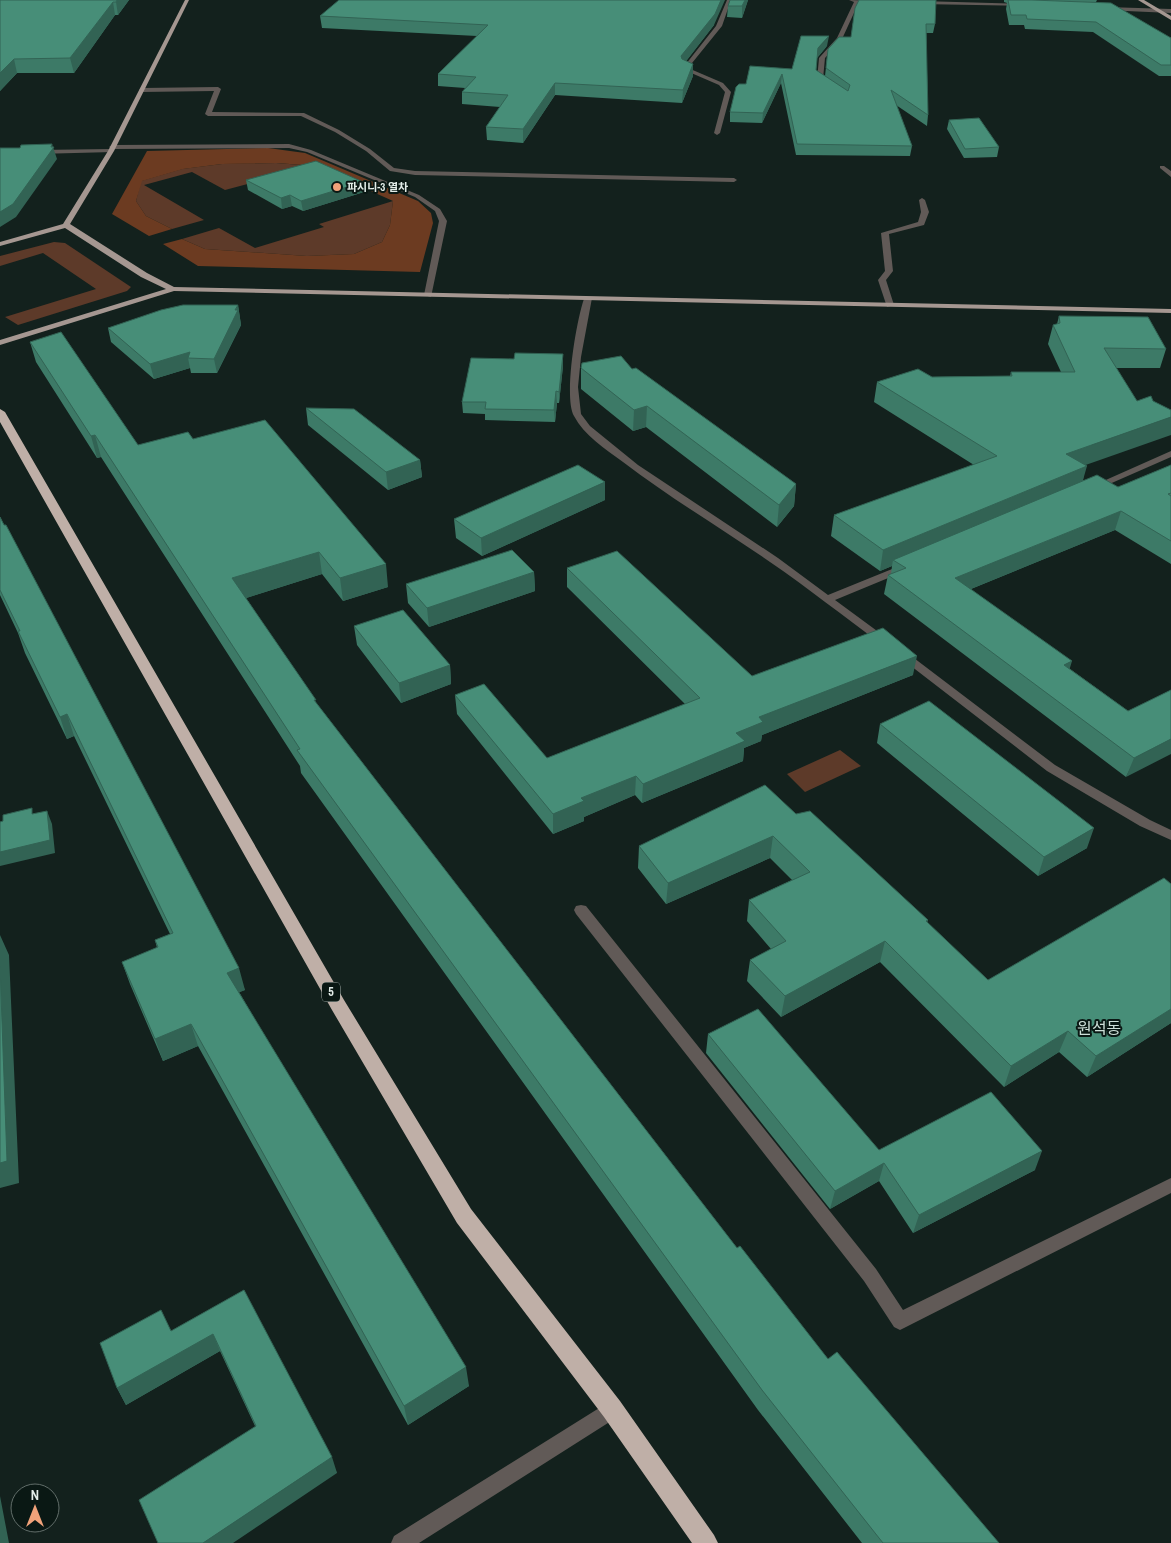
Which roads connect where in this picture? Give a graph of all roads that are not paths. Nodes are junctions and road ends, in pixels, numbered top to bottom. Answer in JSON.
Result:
{"nodes":[{"id":1,"x":187,"y":0,"type":"edge"},
{"id":2,"x":729,"y":0,"type":"edge"},
{"id":3,"x":851,"y":0,"type":"edge"},
{"id":4,"x":857,"y":0,"type":"edge"},
{"id":5,"x":1140,"y":0,"type":"edge"},
{"id":6,"x":886,"y":1,"type":"edge"},
{"id":7,"x":915,"y":2,"type":"edge"},
{"id":8,"x":1032,"y":6,"type":"edge"},
{"id":9,"x":1100,"y":9,"type":"edge"},
{"id":10,"x":1159,"y":11,"type":"junction"},
{"id":11,"x":1171,"y":11,"type":"edge"},
{"id":12,"x":1171,"y":18,"type":"edge"},
{"id":13,"x":833,"y":89,"type":"edge"},
{"id":14,"x":142,"y":90,"type":"junction"},
{"id":15,"x":717,"y":133,"type":"dead end"},
{"id":16,"x":111,"y":149,"type":"junction"},
{"id":17,"x":28,"y":153,"type":"edge"},
{"id":18,"x":1162,"y":167,"type":"dead end"},
{"id":19,"x":1171,"y":175,"type":"edge"},
{"id":20,"x":734,"y":180,"type":"dead end"},
{"id":21,"x":922,"y":200,"type":"dead end"},
{"id":22,"x":66,"y":225,"type":"junction"},
{"id":23,"x":0,"y":244,"type":"edge"},
{"id":24,"x":173,"y":289,"type":"junction"},
{"id":25,"x":428,"y":295,"type":"junction"},
{"id":26,"x":588,"y":298,"type":"junction"},
{"id":27,"x":890,"y":305,"type":"junction"},
{"id":28,"x":1171,"y":311,"type":"edge"},
{"id":29,"x":0,"y":343,"type":"edge"},
{"id":30,"x":2,"y":420,"type":"edge"},
{"id":31,"x":1171,"y":454,"type":"edge"},
{"id":32,"x":1080,"y":494,"type":"edge"},
{"id":33,"x":918,"y":562,"type":"edge"},
{"id":34,"x":827,"y":599,"type":"junction"},
{"id":35,"x":1171,"y":835,"type":"edge"},
{"id":36,"x":581,"y":910,"type":"dead end"},
{"id":37,"x":1171,"y":1185,"type":"edge"},
{"id":38,"x":612,"y":1409,"type":"junction"},
{"id":39,"x":401,"y":1543,"type":"edge"},
{"id":40,"x":706,"y":1543,"type":"edge"}],
"edges":[{"from":1,"to":14,"type":"main road"},
{"from":2,"to":15,"type":"street"},
{"from":3,"to":4,"type":"street"},
{"from":4,"to":6,"type":"street"},
{"from":4,"to":13,"type":"street"},
{"from":5,"to":10,"type":"main road"},
{"from":7,"to":8,"type":"street"},
{"from":9,"to":10,"type":"street"},
{"from":10,"to":11,"type":"street"},
{"from":10,"to":12,"type":"main road"},
{"from":14,"to":16,"type":"main road"},
{"from":14,"to":20,"type":"street"},
{"from":16,"to":17,"type":"street"},
{"from":16,"to":22,"type":"main road"},
{"from":16,"to":25,"type":"street"},
{"from":18,"to":19,"type":"street"},
{"from":21,"to":27,"type":"street"},
{"from":22,"to":23,"type":"main road"},
{"from":22,"to":24,"type":"main road"},
{"from":24,"to":25,"type":"main road"},
{"from":24,"to":29,"type":"main road"},
{"from":25,"to":26,"type":"main road"},
{"from":26,"to":27,"type":"main road"},
{"from":26,"to":34,"type":"street"},
{"from":27,"to":28,"type":"main road"},
{"from":30,"to":38,"type":"highway","number":"5"},
{"from":31,"to":32,"type":"street"},
{"from":33,"to":34,"type":"street"},
{"from":34,"to":35,"type":"street"},
{"from":36,"to":37,"type":"street"},
{"from":38,"to":39,"type":"street"},
{"from":38,"to":40,"type":"highway","number":"5"}]}
